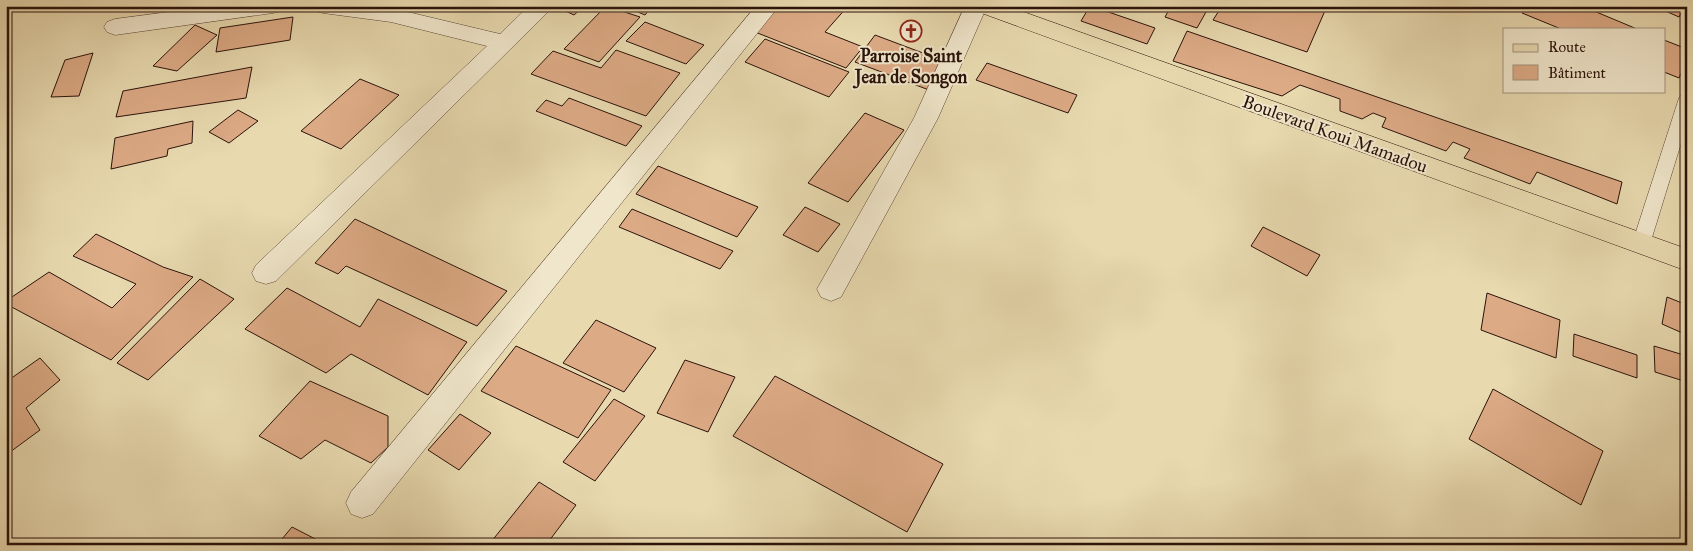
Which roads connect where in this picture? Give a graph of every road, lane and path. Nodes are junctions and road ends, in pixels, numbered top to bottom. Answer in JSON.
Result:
{"nodes":[{"id":1,"x":273,"y":6,"type":"edge"},
{"id":2,"x":323,"y":6,"type":"edge"},
{"id":3,"x":543,"y":6,"type":"edge"},
{"id":4,"x":768,"y":6,"type":"edge"},
{"id":5,"x":976,"y":6,"type":"edge"},
{"id":6,"x":984,"y":6,"type":"edge"},
{"id":7,"x":114,"y":27,"type":"dead end"},
{"id":8,"x":505,"y":43,"type":"junction"},
{"id":9,"x":1687,"y":98,"type":"edge"},
{"id":10,"x":1641,"y":244,"type":"junction"},
{"id":11,"x":1687,"y":260,"type":"edge"},
{"id":12,"x":266,"y":273,"type":"dead end"},
{"id":13,"x":831,"y":289,"type":"dead end"},
{"id":14,"x":362,"y":503,"type":"dead end"}],
"edges":[{"from":1,"to":7,"type":"street"},
{"from":2,"to":8,"type":"street"},
{"from":3,"to":8,"type":"street"},
{"from":4,"to":14,"type":"street"},
{"from":5,"to":13,"type":"street"},
{"from":6,"to":10,"type":"main road","name":"Boulevard Koui Mamadou"},
{"from":8,"to":12,"type":"street"},
{"from":9,"to":10,"type":"lane"},
{"from":10,"to":11,"type":"main road","name":"Boulevard Koui Mamadou"}]}
